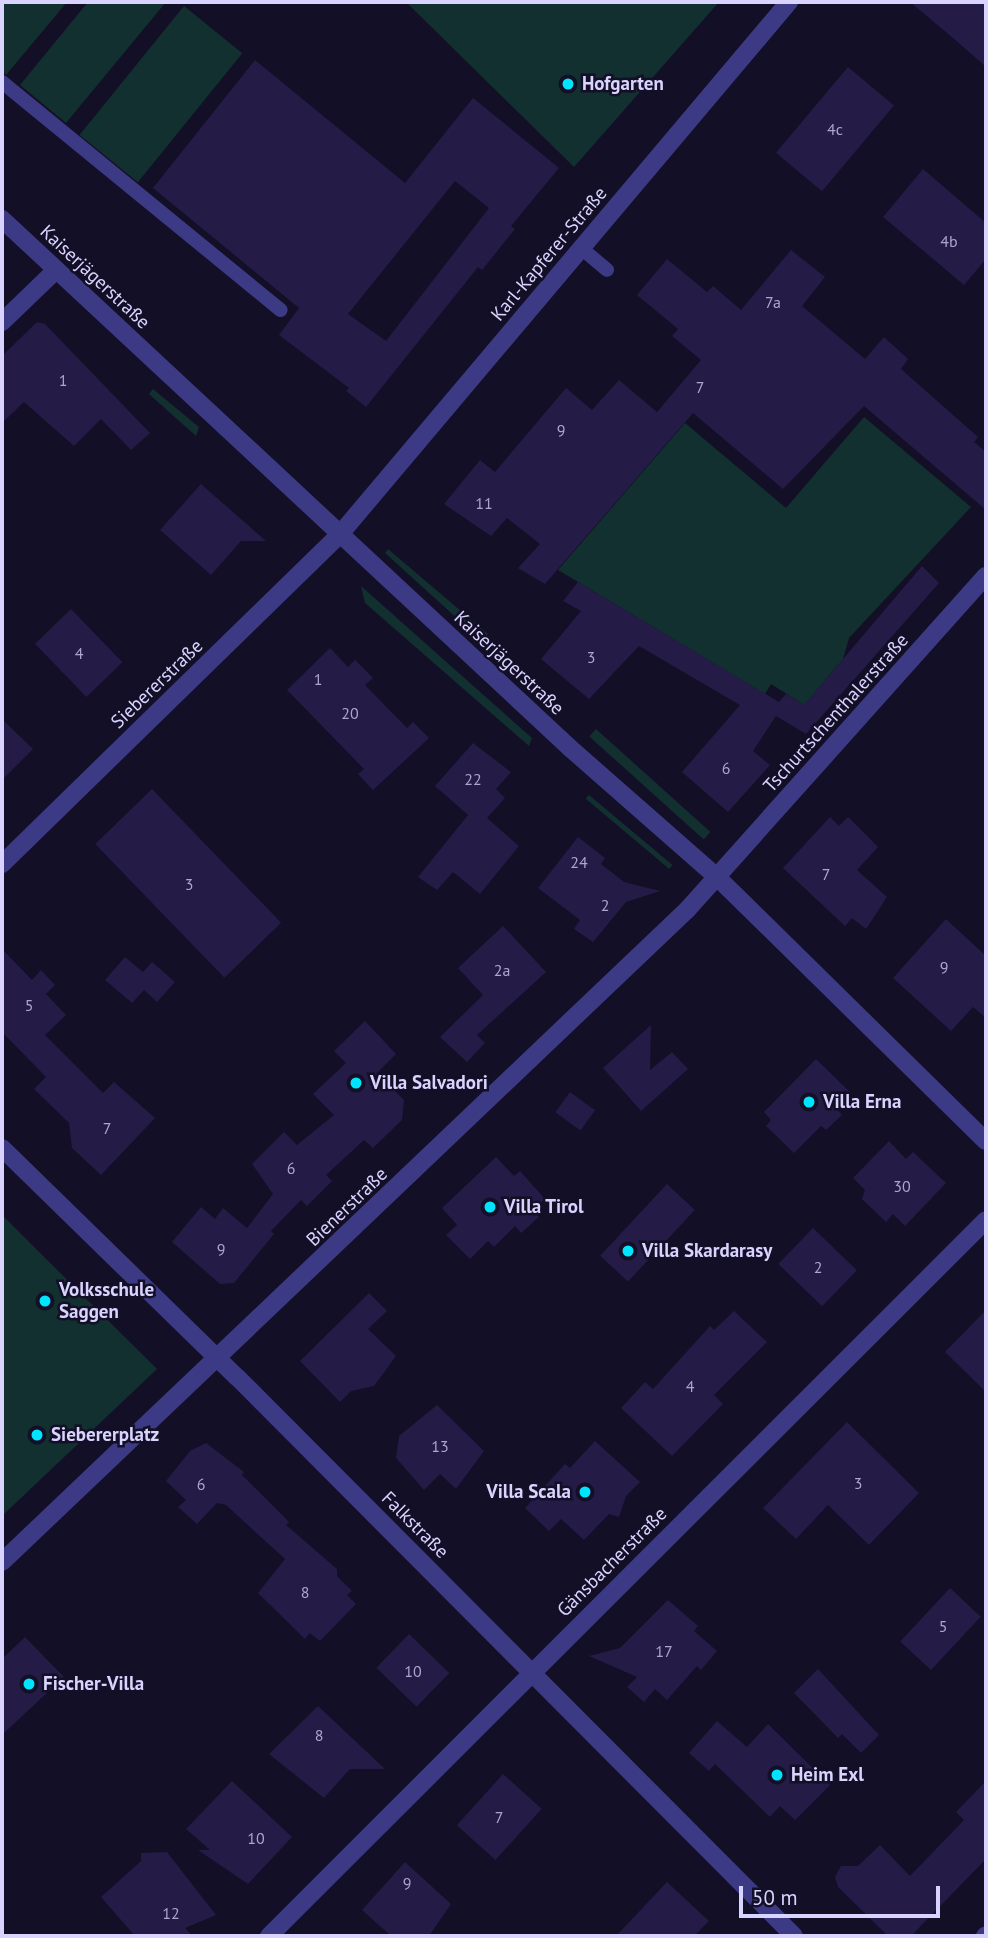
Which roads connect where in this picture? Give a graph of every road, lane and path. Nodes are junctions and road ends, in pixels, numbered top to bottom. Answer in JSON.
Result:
{"nodes":[{"id":1,"x":789,"y":2,"type":"edge"},
{"id":2,"x":2,"y":82,"type":"edge"},
{"id":3,"x":2,"y":219,"type":"edge"},
{"id":4,"x":581,"y":248,"type":"junction"},
{"id":5,"x":56,"y":270,"type":"junction"},
{"id":6,"x":607,"y":270,"type":"dead end"},
{"id":7,"x":281,"y":310,"type":"dead end"},
{"id":8,"x":2,"y":322,"type":"edge"},
{"id":9,"x":341,"y":533,"type":"junction"},
{"id":10,"x":986,"y":576,"type":"edge"},
{"id":11,"x":2,"y":864,"type":"edge"},
{"id":12,"x":718,"y":878,"type":"junction"},
{"id":13,"x":986,"y":1141,"type":"edge"},
{"id":14,"x":2,"y":1148,"type":"edge"},
{"id":15,"x":986,"y":1220,"type":"edge"},
{"id":16,"x":218,"y":1358,"type":"junction"},
{"id":17,"x":2,"y":1562,"type":"edge"},
{"id":18,"x":532,"y":1671,"type":"junction"},
{"id":19,"x":269,"y":1936,"type":"edge"},
{"id":20,"x":794,"y":1936,"type":"edge"}],
"edges":[{"from":1,"to":4,"type":"street","name":"Karl-Kapferer-Straße"},
{"from":2,"to":7,"type":"lane"},
{"from":3,"to":5,"type":"street","name":"Kaiserjägerstraße"},
{"from":4,"to":6,"type":"lane"},
{"from":4,"to":9,"type":"street","name":"Karl-Kapferer-Straße"},
{"from":5,"to":8,"type":"street"},
{"from":5,"to":9,"type":"street","name":"Kaiserjägerstraße"},
{"from":9,"to":11,"type":"street","name":"Siebererstraße"},
{"from":9,"to":12,"type":"street","name":"Kaiserjägerstraße"},
{"from":10,"to":12,"type":"street","name":"Tschurtschenthalerstraße"},
{"from":12,"to":13,"type":"street","name":"Kaiserjägerstraße"},
{"from":12,"to":16,"type":"street","name":"Bienerstraße"},
{"from":14,"to":16,"type":"street","name":"Falkstraße"},
{"from":15,"to":18,"type":"street","name":"Gänsbacherstraße"},
{"from":16,"to":17,"type":"street","name":"Bienerstraße"},
{"from":16,"to":18,"type":"street","name":"Falkstraße"},
{"from":18,"to":19,"type":"street","name":"Gänsbacherstraße"},
{"from":18,"to":20,"type":"street","name":"Falkstraße"}]}
